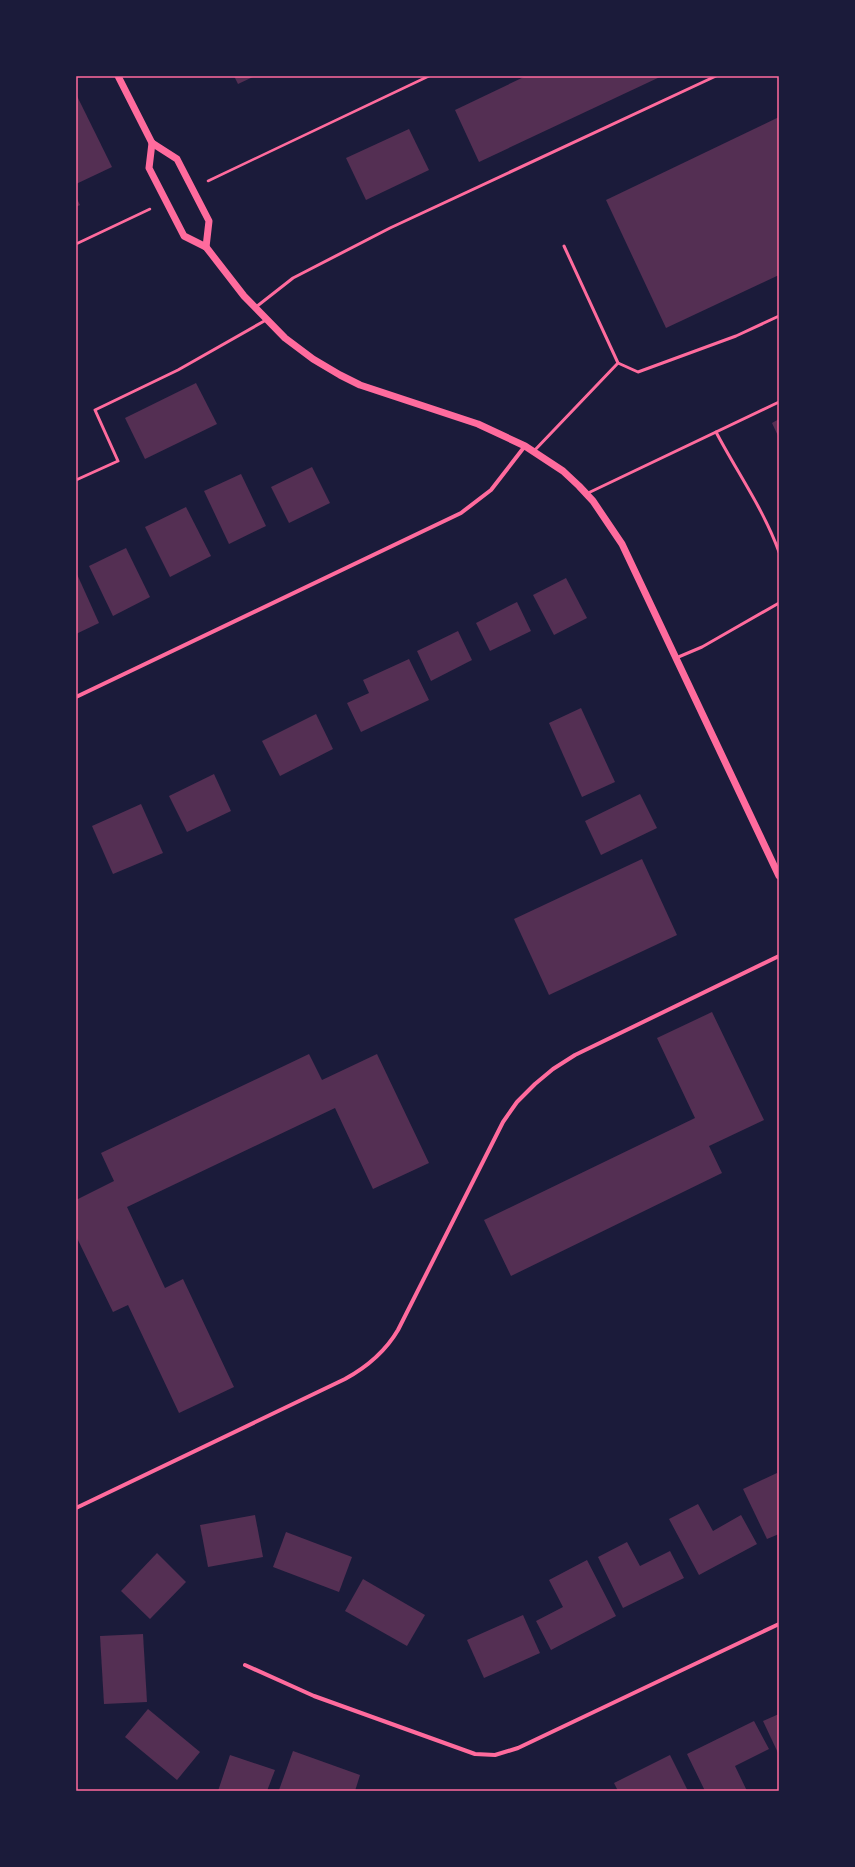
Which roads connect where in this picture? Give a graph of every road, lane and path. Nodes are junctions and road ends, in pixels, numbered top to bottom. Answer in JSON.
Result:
{"nodes":[{"id":1,"x":118,"y":76,"type":"edge"},
{"id":2,"x":429,"y":76,"type":"edge"},
{"id":3,"x":716,"y":76,"type":"edge"},
{"id":4,"x":152,"y":143,"type":"junction"},
{"id":5,"x":202,"y":183,"type":"dead end"},
{"id":6,"x":148,"y":210,"type":"dead end"},
{"id":7,"x":76,"y":244,"type":"edge"},
{"id":8,"x":206,"y":246,"type":"junction"},
{"id":9,"x":564,"y":246,"type":"dead end"},
{"id":10,"x":255,"y":308,"type":"junction"},
{"id":11,"x":779,"y":316,"type":"edge"},
{"id":12,"x":266,"y":320,"type":"junction"},
{"id":13,"x":618,"y":363,"type":"junction"},
{"id":14,"x":779,"y":402,"type":"edge"},
{"id":15,"x":716,"y":432,"type":"junction"},
{"id":16,"x":525,"y":446,"type":"junction"},
{"id":17,"x":533,"y":452,"type":"junction"},
{"id":18,"x":76,"y":480,"type":"edge"},
{"id":19,"x":586,"y":494,"type":"junction"},
{"id":20,"x":779,"y":552,"type":"edge"},
{"id":21,"x":779,"y":603,"type":"edge"},
{"id":22,"x":676,"y":658,"type":"junction"},
{"id":23,"x":76,"y":697,"type":"edge"},
{"id":24,"x":779,"y":876,"type":"edge"},
{"id":25,"x":779,"y":956,"type":"edge"},
{"id":26,"x":76,"y":1508,"type":"edge"},
{"id":27,"x":779,"y":1624,"type":"edge"},
{"id":28,"x":245,"y":1665,"type":"dead end"}],
"edges":[{"from":1,"to":4,"type":"street"},
{"from":2,"to":5,"type":"path"},
{"from":3,"to":10,"type":"lane"},
{"from":4,"to":8,"type":"street"},
{"from":4,"to":8,"type":"street"},
{"from":6,"to":7,"type":"path"},
{"from":8,"to":10,"type":"street"},
{"from":9,"to":13,"type":"lane"},
{"from":10,"to":12,"type":"street"},
{"from":11,"to":13,"type":"lane"},
{"from":12,"to":16,"type":"street"},
{"from":12,"to":18,"type":"lane"},
{"from":13,"to":17,"type":"lane"},
{"from":14,"to":15,"type":"lane"},
{"from":15,"to":19,"type":"lane"},
{"from":15,"to":20,"type":"lane"},
{"from":16,"to":17,"type":"street"},
{"from":16,"to":23,"type":"street"},
{"from":17,"to":19,"type":"street"},
{"from":19,"to":22,"type":"street"},
{"from":21,"to":22,"type":"lane"},
{"from":22,"to":24,"type":"street"},
{"from":25,"to":26,"type":"street"},
{"from":27,"to":28,"type":"street"}]}
